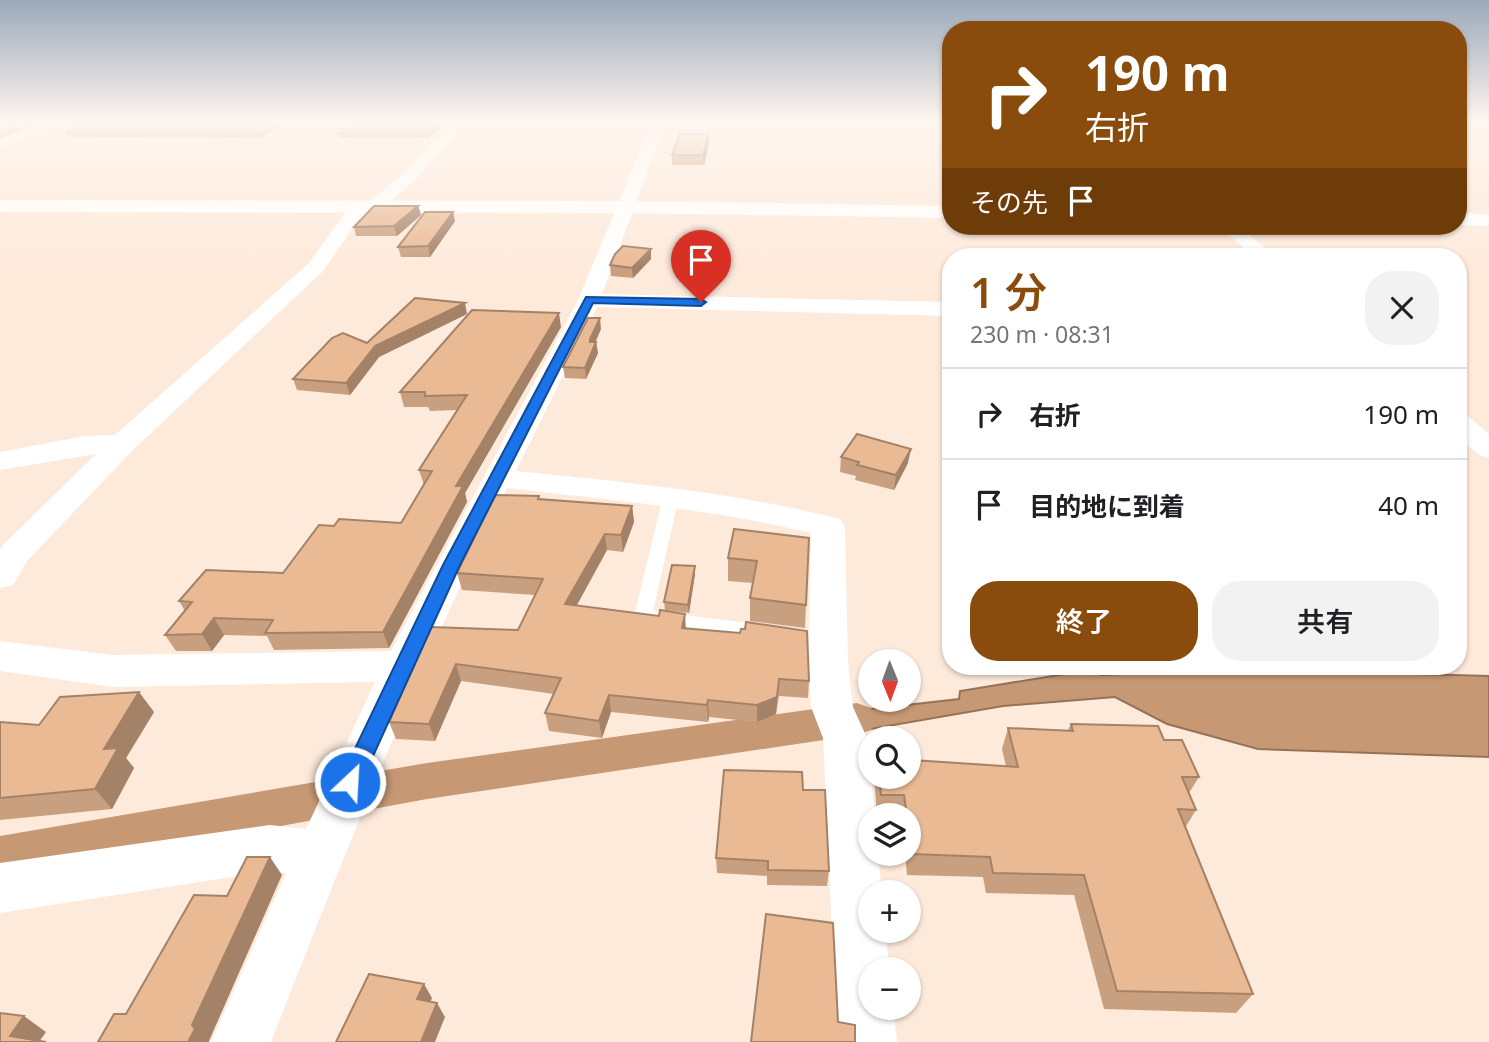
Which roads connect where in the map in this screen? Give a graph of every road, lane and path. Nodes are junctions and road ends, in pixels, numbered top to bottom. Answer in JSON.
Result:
{"nodes":[{"id":1,"x":415,"y":171,"type":"edge"},
{"id":2,"x":640,"y":171,"type":"edge"},
{"id":3,"x":0,"y":206,"type":"edge"},
{"id":4,"x":375,"y":206,"type":"junction"},
{"id":5,"x":626,"y":207,"type":"junction"},
{"id":6,"x":942,"y":212,"type":"edge"},
{"id":7,"x":1467,"y":219,"type":"edge"},
{"id":8,"x":1489,"y":220,"type":"edge"},
{"id":9,"x":1239,"y":235,"type":"edge"},
{"id":10,"x":1255,"y":248,"type":"edge"},
{"id":11,"x":589,"y":300,"type":"junction"},
{"id":12,"x":942,"y":309,"type":"edge"},
{"id":13,"x":1467,"y":430,"type":"edge"},
{"id":14,"x":123,"y":444,"type":"junction"},
{"id":15,"x":1489,"y":449,"type":"edge"},
{"id":16,"x":0,"y":461,"type":"edge"},
{"id":17,"x":498,"y":478,"type":"junction"},
{"id":18,"x":671,"y":498,"type":"junction"},
{"id":19,"x":0,"y":576,"type":"edge"},
{"id":20,"x":776,"y":634,"type":"edge"},
{"id":21,"x":0,"y":656,"type":"edge"},
{"id":22,"x":403,"y":666,"type":"junction"},
{"id":23,"x":324,"y":844,"type":"junction"},
{"id":24,"x":0,"y":888,"type":"edge"},
{"id":25,"x":241,"y":1042,"type":"edge"},
{"id":26,"x":867,"y":1042,"type":"edge"}],
"edges":[{"from":1,"to":4,"type":"street"},
{"from":2,"to":5,"type":"street"},
{"from":3,"to":4,"type":"street"},
{"from":4,"to":5,"type":"street"},
{"from":4,"to":14,"type":"street"},
{"from":5,"to":6,"type":"street"},
{"from":5,"to":11,"type":"street"},
{"from":7,"to":8,"type":"street"},
{"from":9,"to":10,"type":"street"},
{"from":11,"to":12,"type":"street"},
{"from":11,"to":17,"type":"street"},
{"from":13,"to":15,"type":"street"},
{"from":14,"to":16,"type":"street"},
{"from":14,"to":19,"type":"street"},
{"from":17,"to":18,"type":"street"},
{"from":17,"to":22,"type":"street"},
{"from":18,"to":20,"type":"lane"},
{"from":18,"to":26,"type":"street"},
{"from":21,"to":22,"type":"street"},
{"from":22,"to":23,"type":"street"},
{"from":23,"to":24,"type":"street"},
{"from":23,"to":25,"type":"street"}]}
